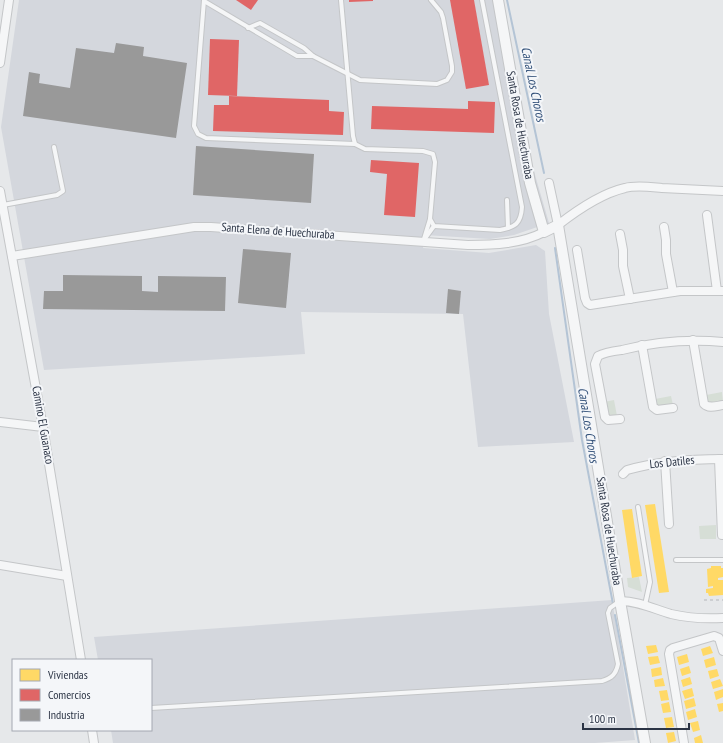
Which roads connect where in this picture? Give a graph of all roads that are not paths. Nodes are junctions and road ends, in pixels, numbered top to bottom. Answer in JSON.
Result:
{"nodes":[{"id":1,"x":9,"y":0,"type":"edge"},
{"id":2,"x":204,"y":0,"type":"edge"},
{"id":3,"x":341,"y":0,"type":"edge"},
{"id":4,"x":431,"y":0,"type":"edge"},
{"id":5,"x":482,"y":0,"type":"edge"},
{"id":6,"x":498,"y":0,"type":"edge"},
{"id":7,"x":248,"y":28,"type":"junction"},
{"id":8,"x":313,"y":56,"type":"junction"},
{"id":9,"x":0,"y":63,"type":"edge"},
{"id":10,"x":346,"y":73,"type":"junction"},
{"id":11,"x":355,"y":144,"type":"junction"},
{"id":12,"x":54,"y":147,"type":"dead end"},
{"id":13,"x":549,"y":183,"type":"dead end"},
{"id":14,"x":0,"y":191,"type":"edge"},
{"id":15,"x":723,"y":191,"type":"edge"},
{"id":16,"x":508,"y":200,"type":"dead end"},
{"id":17,"x":3,"y":205,"type":"junction"},
{"id":18,"x":707,"y":215,"type":"dead end"},
{"id":19,"x":430,"y":219,"type":"junction"},
{"id":20,"x":558,"y":225,"type":"junction"},
{"id":21,"x":434,"y":226,"type":"junction"},
{"id":22,"x":664,"y":227,"type":"dead end"},
{"id":23,"x":508,"y":228,"type":"junction"},
{"id":24,"x":544,"y":232,"type":"junction"},
{"id":25,"x":620,"y":234,"type":"dead end"},
{"id":26,"x":423,"y":242,"type":"junction"},
{"id":27,"x":577,"y":250,"type":"dead end"},
{"id":28,"x":12,"y":256,"type":"junction"},
{"id":29,"x":720,"y":291,"type":"edge"},
{"id":30,"x":673,"y":292,"type":"junction"},
{"id":31,"x":630,"y":299,"type":"junction"},
{"id":32,"x":693,"y":340,"type":"junction"},
{"id":33,"x":723,"y":342,"type":"edge"},
{"id":34,"x":642,"y":346,"type":"junction"},
{"id":35,"x":723,"y":405,"type":"edge"},
{"id":36,"x":673,"y":408,"type":"dead end"},
{"id":37,"x":620,"y":419,"type":"dead end"},
{"id":38,"x":0,"y":422,"type":"edge"},
{"id":39,"x":44,"y":427,"type":"junction"},
{"id":40,"x":721,"y":459,"type":"edge"},
{"id":41,"x":665,"y":461,"type":"junction"},
{"id":42,"x":624,"y":474,"type":"dead end"},
{"id":43,"x":638,"y":507,"type":"dead end"},
{"id":44,"x":669,"y":524,"type":"dead end"},
{"id":45,"x":722,"y":535,"type":"dead end"},
{"id":46,"x":676,"y":560,"type":"dead end"},
{"id":47,"x":723,"y":560,"type":"edge"},
{"id":48,"x":0,"y":565,"type":"edge"},
{"id":49,"x":67,"y":576,"type":"junction"},
{"id":50,"x":620,"y":601,"type":"junction"},
{"id":51,"x":645,"y":605,"type":"junction"},
{"id":52,"x":723,"y":618,"type":"edge"},
{"id":53,"x":723,"y":651,"type":"edge"},
{"id":54,"x":81,"y":659,"type":"edge"},
{"id":55,"x":152,"y":708,"type":"edge"},
{"id":56,"x":92,"y":731,"type":"edge"},
{"id":57,"x":94,"y":743,"type":"edge"},
{"id":58,"x":645,"y":743,"type":"edge"},
{"id":59,"x":684,"y":743,"type":"edge"}],
"edges":[{"from":1,"to":9,"type":"street"},
{"from":2,"to":7,"type":"lane"},
{"from":2,"to":11,"type":"lane"},
{"from":3,"to":10,"type":"lane"},
{"from":4,"to":10,"type":"lane"},
{"from":5,"to":23,"type":"lane"},
{"from":6,"to":24,"type":"street","name":"Santa Rosa de Huechuraba"},
{"from":7,"to":8,"type":"lane"},
{"from":7,"to":8,"type":"lane"},
{"from":8,"to":10,"type":"lane"},
{"from":10,"to":11,"type":"lane"},
{"from":11,"to":19,"type":"lane"},
{"from":12,"to":17,"type":"lane"},
{"from":13,"to":20,"type":"street","name":"Santa Rosa de Huechuraba"},
{"from":14,"to":17,"type":"street","name":"Camino El Guanaco"},
{"from":15,"to":20,"type":"street"},
{"from":16,"to":23,"type":"lane"},
{"from":17,"to":28,"type":"street","name":"Camino El Guanaco"},
{"from":18,"to":29,"type":"street"},
{"from":19,"to":21,"type":"lane"},
{"from":19,"to":26,"type":"lane"},
{"from":20,"to":24,"type":"street"},
{"from":20,"to":50,"type":"street","name":"Santa Rosa de Huechuraba"},
{"from":21,"to":23,"type":"lane"},
{"from":21,"to":26,"type":"lane"},
{"from":22,"to":30,"type":"street"},
{"from":24,"to":26,"type":"street","name":"Santa Elena de Huechuraba"},
{"from":25,"to":31,"type":"street"},
{"from":26,"to":28,"type":"street","name":"Santa Elena de Huechuraba"},
{"from":27,"to":31,"type":"street"},
{"from":28,"to":39,"type":"street","name":"Camino El Guanaco"},
{"from":29,"to":30,"type":"street"},
{"from":30,"to":31,"type":"street"},
{"from":32,"to":33,"type":"street"},
{"from":32,"to":34,"type":"street"},
{"from":32,"to":35,"type":"street"},
{"from":34,"to":36,"type":"street"},
{"from":34,"to":37,"type":"street"},
{"from":38,"to":39,"type":"street"},
{"from":39,"to":49,"type":"street","name":"Camino El Guanaco"},
{"from":40,"to":41,"type":"street","name":"Los Datiles"},
{"from":40,"to":45,"type":"street"},
{"from":41,"to":42,"type":"street","name":"Los Datiles"},
{"from":41,"to":44,"type":"street"},
{"from":43,"to":51,"type":"lane"},
{"from":46,"to":47,"type":"lane"},
{"from":48,"to":49,"type":"street"},
{"from":49,"to":54,"type":"street","name":"Camino El Guanaco"},
{"from":50,"to":51,"type":"street"},
{"from":50,"to":55,"type":"lane"},
{"from":50,"to":58,"type":"street","name":"Santa Rosa de Huechuraba"},
{"from":51,"to":52,"type":"street"},
{"from":53,"to":59,"type":"street"},
{"from":56,"to":57,"type":"street"}]}
